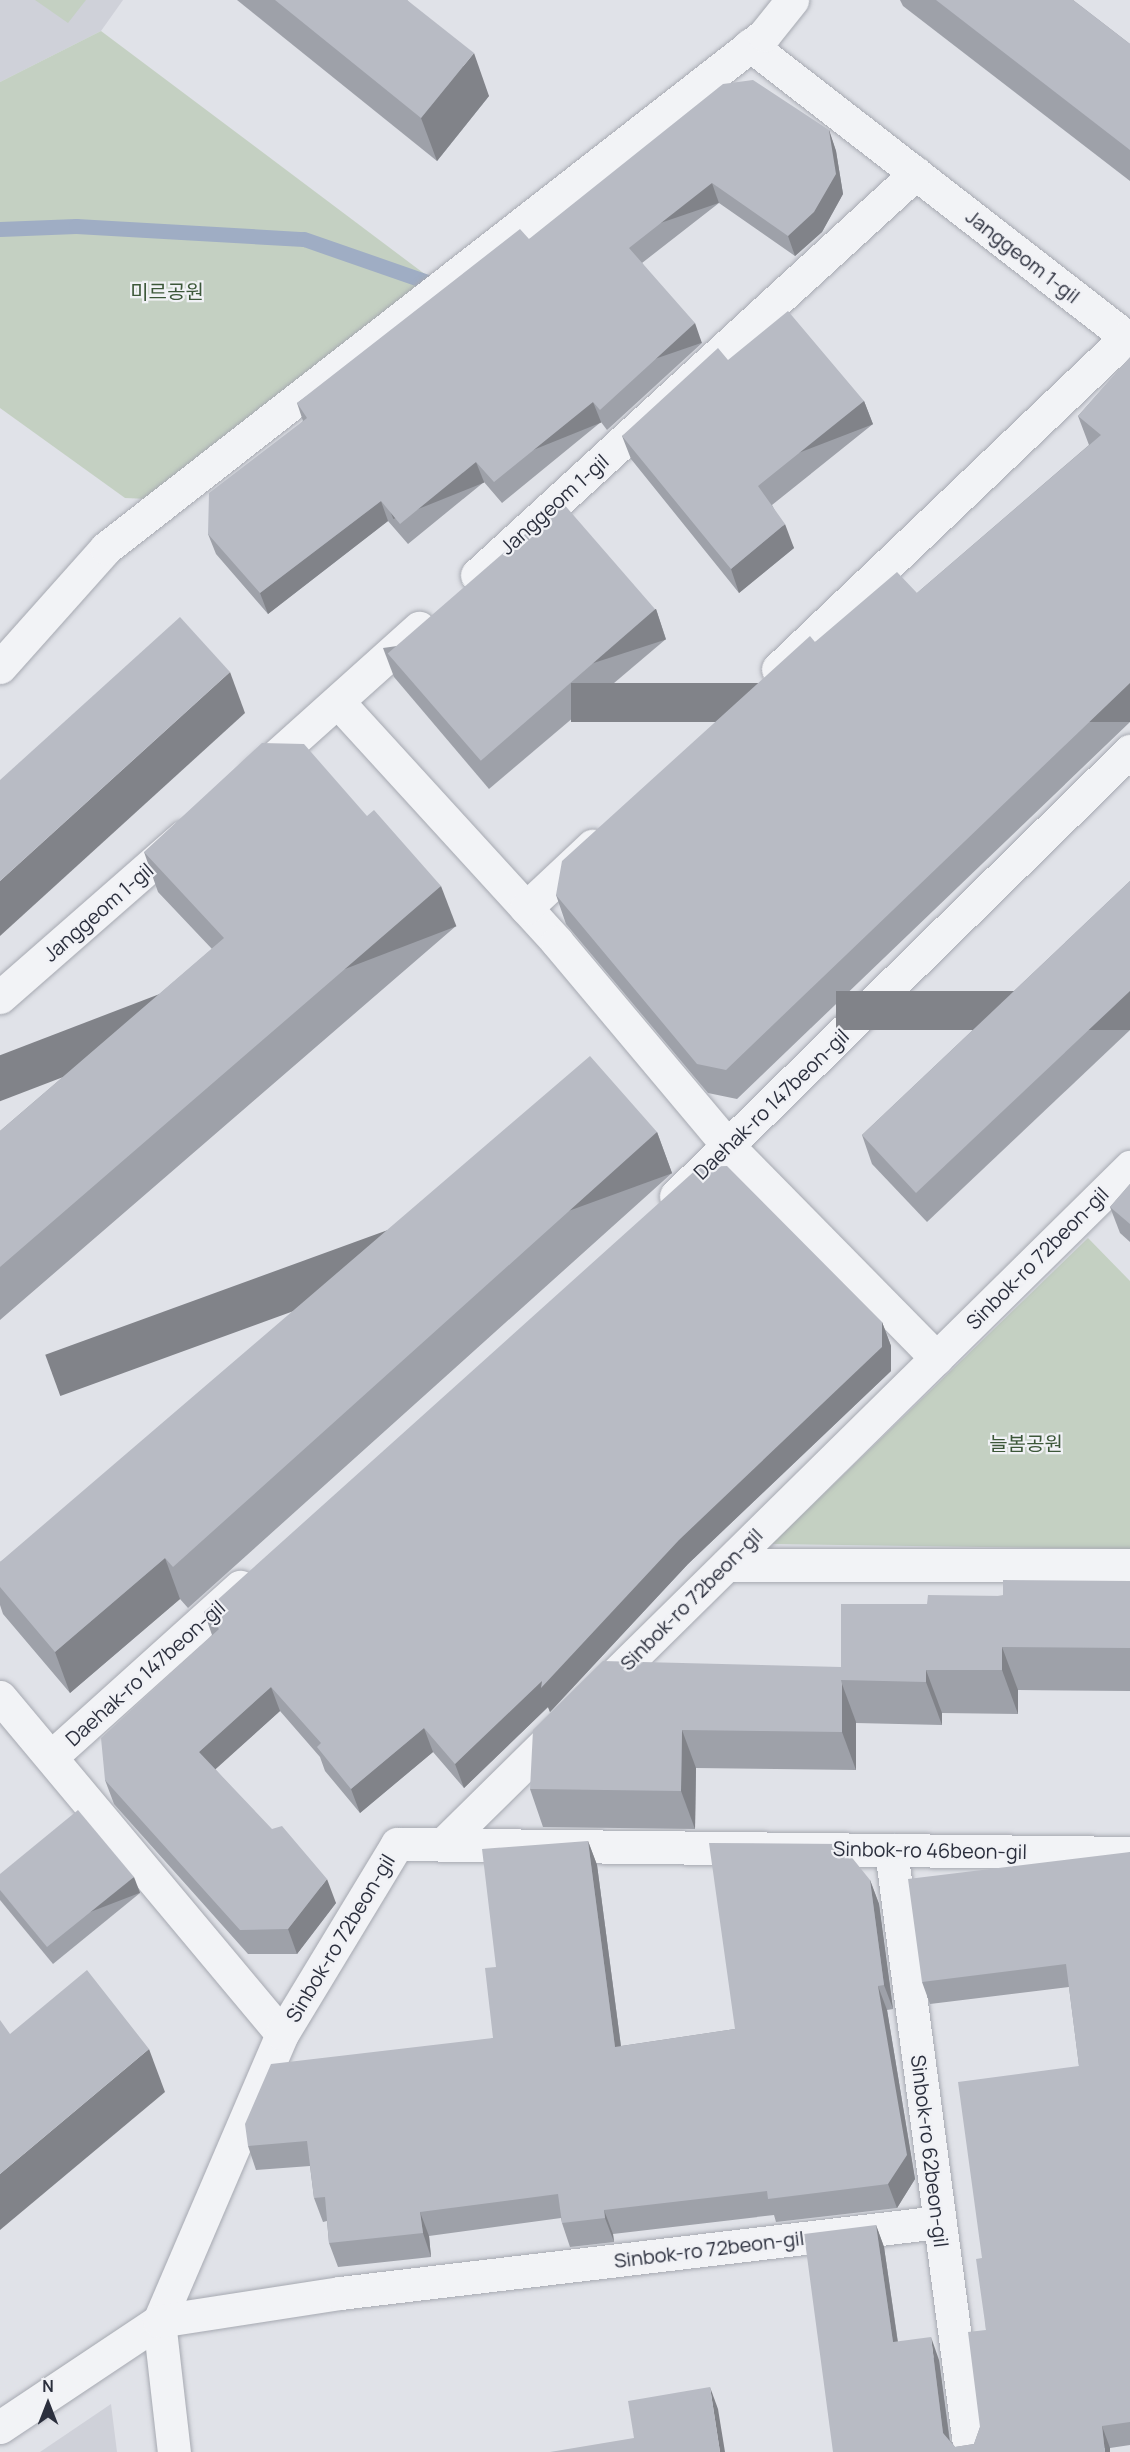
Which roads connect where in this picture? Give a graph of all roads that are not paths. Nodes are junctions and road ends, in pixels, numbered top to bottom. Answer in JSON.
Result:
{"nodes":[{"id":1,"x":792,"y":0,"type":"edge"},
{"id":2,"x":750,"y":45,"type":"junction"},
{"id":3,"x":916,"y":173,"type":"junction"},
{"id":4,"x":1128,"y":339,"type":"edge"},
{"id":5,"x":0,"y":667,"type":"edge"},
{"id":6,"x":758,"y":688,"type":"edge"},
{"id":7,"x":338,"y":702,"type":"junction"},
{"id":8,"x":1130,"y":751,"type":"edge"},
{"id":9,"x":230,"y":796,"type":"edge"},
{"id":10,"x":203,"y":820,"type":"edge"},
{"id":11,"x":612,"y":827,"type":"edge"},
{"id":12,"x":526,"y":908,"type":"junction"},
{"id":13,"x":0,"y":997,"type":"edge"},
{"id":14,"x":729,"y":1148,"type":"junction"},
{"id":15,"x":1130,"y":1167,"type":"edge"},
{"id":16,"x":649,"y":1220,"type":"edge"},
{"id":17,"x":936,"y":1358,"type":"junction"},
{"id":18,"x":266,"y":1564,"type":"edge"},
{"id":19,"x":727,"y":1565,"type":"junction"},
{"id":20,"x":1130,"y":1565,"type":"edge"},
{"id":21,"x":0,"y":1697,"type":"edge"},
{"id":22,"x":52,"y":1756,"type":"junction"},
{"id":23,"x":443,"y":1844,"type":"junction"},
{"id":24,"x":891,"y":1850,"type":"junction"},
{"id":25,"x":1130,"y":1852,"type":"edge"},
{"id":26,"x":282,"y":2034,"type":"junction"},
{"id":27,"x":939,"y":2222,"type":"junction"},
{"id":28,"x":159,"y":2322,"type":"junction"},
{"id":29,"x":0,"y":2427,"type":"edge"},
{"id":30,"x":174,"y":2452,"type":"edge"},
{"id":31,"x":970,"y":2452,"type":"edge"}],
"edges":[{"from":1,"to":2,"type":"street"},
{"from":2,"to":3,"type":"street","name":"Janggeom 1-gil"},
{"from":2,"to":5,"type":"street"},
{"from":3,"to":4,"type":"street","name":"Janggeom 1-gil"},
{"from":3,"to":7,"type":"street","name":"Janggeom 1-gil"},
{"from":4,"to":6,"type":"street"},
{"from":7,"to":9,"type":"street","name":"Janggeom 1-gil"},
{"from":7,"to":12,"type":"street"},
{"from":8,"to":14,"type":"street","name":"Daehak-ro 147beon-gil"},
{"from":10,"to":13,"type":"street","name":"Janggeom 1-gil"},
{"from":11,"to":12,"type":"street"},
{"from":12,"to":14,"type":"street"},
{"from":14,"to":16,"type":"street","name":"Daehak-ro 147beon-gil"},
{"from":14,"to":17,"type":"street"},
{"from":15,"to":17,"type":"street","name":"Sinbok-ro 72beon-gil"},
{"from":17,"to":19,"type":"street","name":"Sinbok-ro 72beon-gil"},
{"from":18,"to":22,"type":"street","name":"Daehak-ro 147beon-gil"},
{"from":19,"to":20,"type":"street"},
{"from":19,"to":23,"type":"street","name":"Sinbok-ro 72beon-gil"},
{"from":21,"to":22,"type":"street","name":"Sinbok-ro 72beon-gil"},
{"from":22,"to":26,"type":"street","name":"Sinbok-ro 72beon-gil"},
{"from":23,"to":24,"type":"street","name":"Sinbok-ro 46beon-gil"},
{"from":23,"to":26,"type":"street","name":"Sinbok-ro 72beon-gil"},
{"from":24,"to":25,"type":"street","name":"Sinbok-ro 46beon-gil"},
{"from":24,"to":27,"type":"street","name":"Sinbok-ro 62beon-gil"},
{"from":26,"to":28,"type":"street","name":"Sinbok-ro 72beon-gil"},
{"from":27,"to":28,"type":"street","name":"Sinbok-ro 72beon-gil"},
{"from":27,"to":31,"type":"street","name":"Sinbok-ro 62beon-gil"},
{"from":28,"to":29,"type":"street"},
{"from":28,"to":30,"type":"street","name":"Sinbok-ro 72beon-gil"}]}
